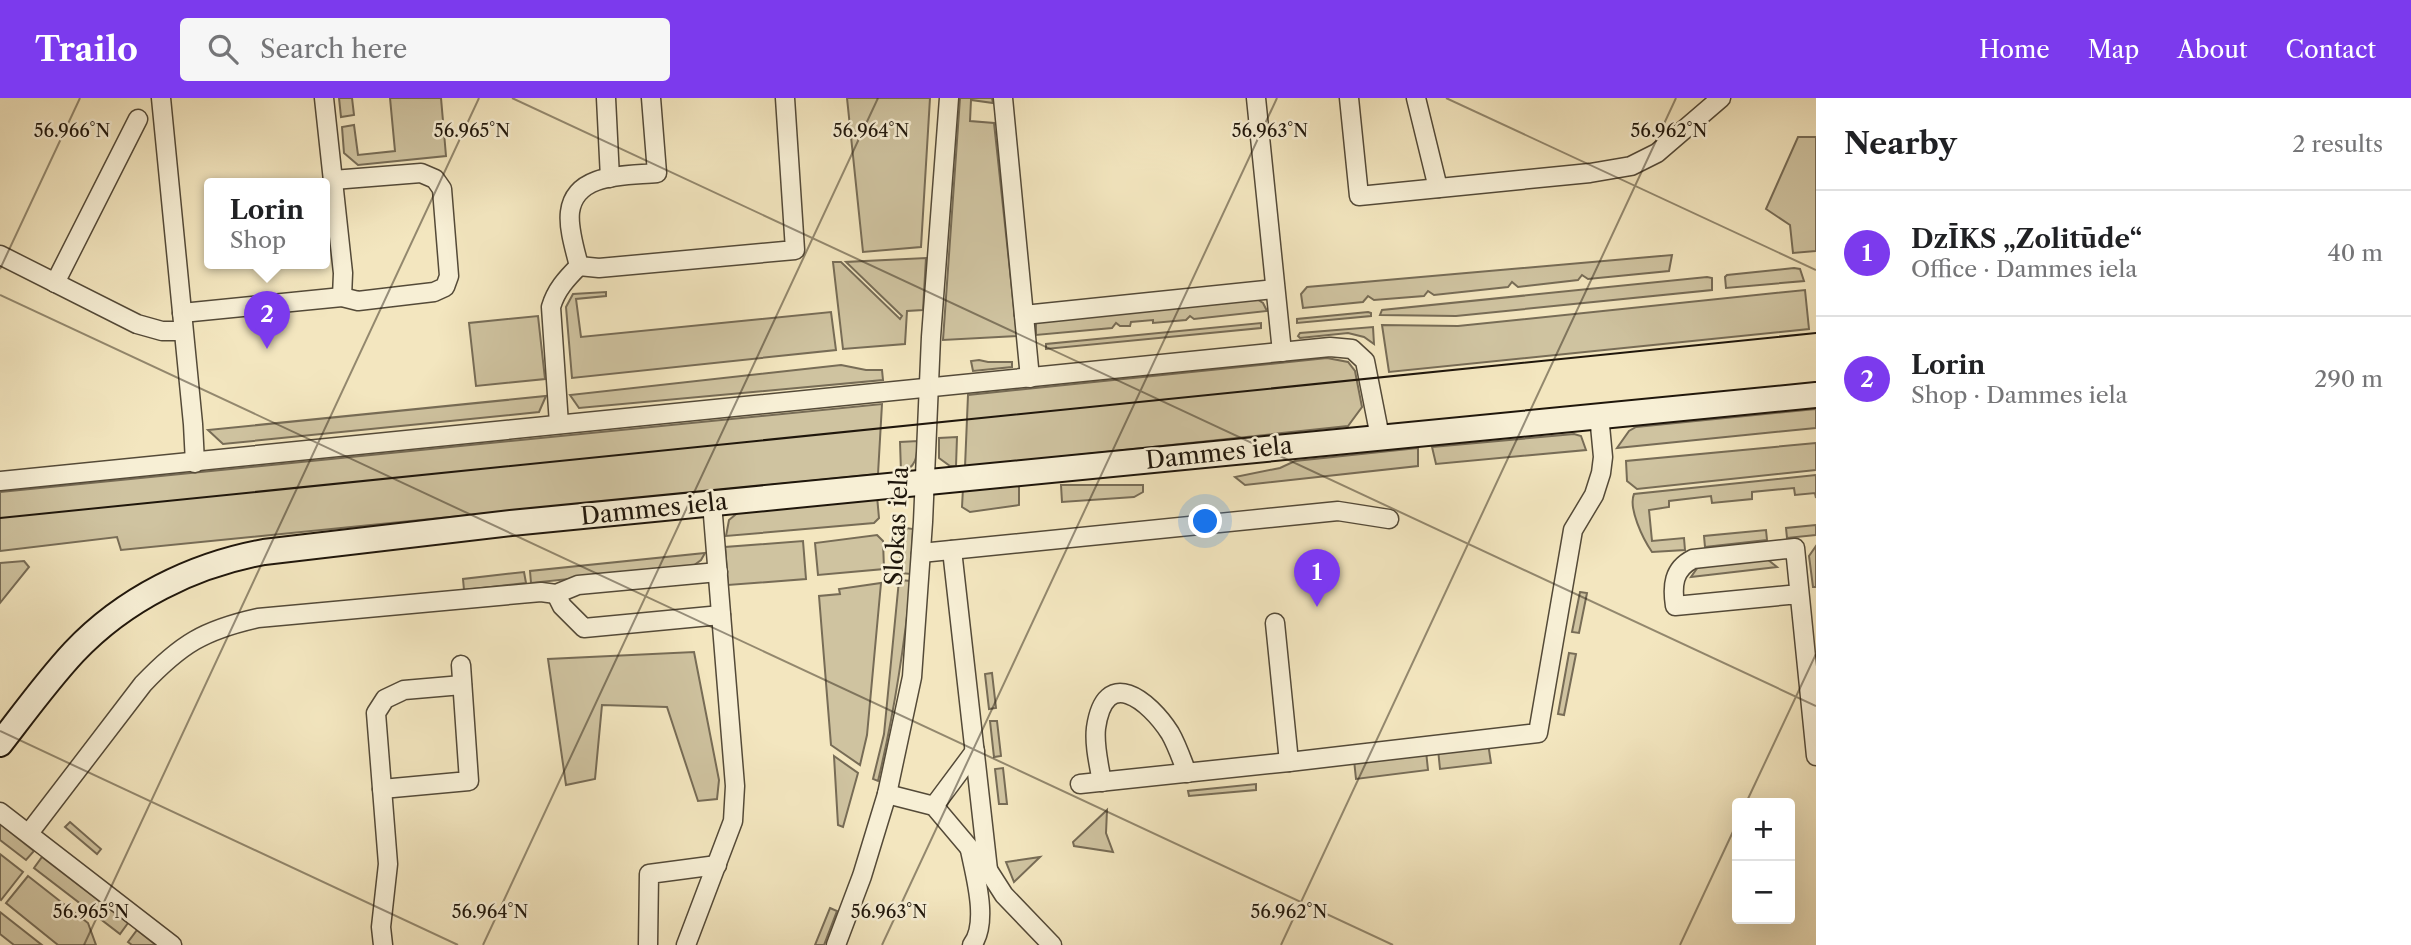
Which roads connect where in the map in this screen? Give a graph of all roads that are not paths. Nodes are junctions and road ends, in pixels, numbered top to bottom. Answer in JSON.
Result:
{"nodes":[{"id":1,"x":161,"y":98,"type":"edge"},
{"id":2,"x":324,"y":98,"type":"edge"},
{"id":3,"x":606,"y":98,"type":"edge"},
{"id":4,"x":651,"y":98,"type":"edge"},
{"id":5,"x":785,"y":98,"type":"edge"},
{"id":6,"x":949,"y":98,"type":"edge"},
{"id":7,"x":1003,"y":98,"type":"edge"},
{"id":8,"x":1256,"y":98,"type":"edge"},
{"id":9,"x":1349,"y":98,"type":"edge"},
{"id":10,"x":1416,"y":98,"type":"edge"},
{"id":11,"x":1721,"y":98,"type":"edge"},
{"id":12,"x":138,"y":119,"type":"dead end"},
{"id":13,"x":610,"y":178,"type":"junction"},
{"id":14,"x":333,"y":180,"type":"junction"},
{"id":15,"x":1438,"y":188,"type":"junction"},
{"id":16,"x":0,"y":255,"type":"edge"},
{"id":17,"x":579,"y":266,"type":"junction"},
{"id":18,"x":55,"y":283,"type":"junction"},
{"id":19,"x":1275,"y":289,"type":"junction"},
{"id":20,"x":342,"y":297,"type":"junction"},
{"id":21,"x":1024,"y":315,"type":"junction"},
{"id":22,"x":183,"y":322,"type":"junction"},
{"id":23,"x":1282,"y":352,"type":"junction"},
{"id":24,"x":1030,"y":377,"type":"junction"},
{"id":25,"x":929,"y":388,"type":"junction"},
{"id":26,"x":1816,"y":395,"type":"edge"},
{"id":27,"x":1598,"y":415,"type":"junction"},
{"id":28,"x":559,"y":424,"type":"junction"},
{"id":29,"x":1380,"y":437,"type":"junction"},
{"id":30,"x":195,"y":463,"type":"junction"},
{"id":31,"x":0,"y":481,"type":"edge"},
{"id":32,"x":925,"y":483,"type":"junction"},
{"id":33,"x":712,"y":503,"type":"junction"},
{"id":34,"x":1389,"y":519,"type":"dead end"},
{"id":35,"x":952,"y":550,"type":"junction"},
{"id":36,"x":921,"y":553,"type":"junction"},
{"id":37,"x":718,"y":572,"type":"junction"},
{"id":38,"x":556,"y":594,"type":"junction"},
{"id":39,"x":1799,"y":594,"type":"junction"},
{"id":40,"x":721,"y":615,"type":"junction"},
{"id":41,"x":1275,"y":623,"type":"dead end"},
{"id":42,"x":461,"y":665,"type":"dead end"},
{"id":43,"x":463,"y":685,"type":"junction"},
{"id":44,"x":0,"y":744,"type":"edge"},
{"id":45,"x":975,"y":751,"type":"junction"},
{"id":46,"x":1816,"y":756,"type":"edge"},
{"id":47,"x":1289,"y":762,"type":"junction"},
{"id":48,"x":1186,"y":773,"type":"junction"},
{"id":49,"x":1102,"y":782,"type":"junction"},
{"id":50,"x":1080,"y":784,"type":"dead end"},
{"id":51,"x":382,"y":789,"type":"junction"},
{"id":52,"x":887,"y":794,"type":"junction"},
{"id":53,"x":934,"y":806,"type":"junction"},
{"id":54,"x":0,"y":812,"type":"edge"},
{"id":55,"x":29,"y":834,"type":"junction"},
{"id":56,"x":970,"y":849,"type":"junction"},
{"id":57,"x":717,"y":865,"type":"junction"},
{"id":58,"x":988,"y":870,"type":"junction"},
{"id":59,"x":172,"y":945,"type":"edge"},
{"id":60,"x":383,"y":945,"type":"edge"},
{"id":61,"x":648,"y":945,"type":"edge"},
{"id":62,"x":686,"y":945,"type":"edge"},
{"id":63,"x":836,"y":945,"type":"edge"},
{"id":64,"x":972,"y":945,"type":"edge"},
{"id":65,"x":1052,"y":945,"type":"edge"}],
"edges":[{"from":1,"to":22,"type":"street"},
{"from":2,"to":14,"type":"street"},
{"from":3,"to":13,"type":"street"},
{"from":4,"to":13,"type":"street"},
{"from":5,"to":17,"type":"street"},
{"from":6,"to":25,"type":"street","name":"Slokas iela"},
{"from":7,"to":21,"type":"street"},
{"from":8,"to":19,"type":"street"},
{"from":9,"to":15,"type":"street"},
{"from":10,"to":15,"type":"street"},
{"from":11,"to":15,"type":"street"},
{"from":12,"to":18,"type":"street"},
{"from":13,"to":17,"type":"street"},
{"from":14,"to":20,"type":"street"},
{"from":14,"to":20,"type":"street"},
{"from":16,"to":18,"type":"street"},
{"from":17,"to":28,"type":"street"},
{"from":18,"to":22,"type":"street"},
{"from":19,"to":21,"type":"street"},
{"from":19,"to":23,"type":"street"},
{"from":20,"to":22,"type":"street"},
{"from":21,"to":24,"type":"street"},
{"from":22,"to":30,"type":"street"},
{"from":23,"to":24,"type":"street"},
{"from":23,"to":29,"type":"street"},
{"from":24,"to":25,"type":"street"},
{"from":25,"to":28,"type":"street"},
{"from":25,"to":32,"type":"street","name":"Slokas iela"},
{"from":26,"to":27,"type":"street","name":"Dammes iela"},
{"from":27,"to":29,"type":"street","name":"Dammes iela"},
{"from":27,"to":47,"type":"street"},
{"from":28,"to":30,"type":"street"},
{"from":29,"to":32,"type":"street","name":"Dammes iela"},
{"from":30,"to":31,"type":"street"},
{"from":32,"to":33,"type":"street","name":"Dammes iela"},
{"from":32,"to":36,"type":"street","name":"Slokas iela"},
{"from":33,"to":37,"type":"street"},
{"from":33,"to":44,"type":"street","name":"Dammes iela"},
{"from":34,"to":35,"type":"street"},
{"from":35,"to":36,"type":"street"},
{"from":35,"to":45,"type":"street"},
{"from":36,"to":52,"type":"street","name":"Slokas iela"},
{"from":37,"to":38,"type":"street"},
{"from":37,"to":40,"type":"street"},
{"from":38,"to":40,"type":"street"},
{"from":38,"to":55,"type":"street"},
{"from":39,"to":39,"type":"street"},
{"from":39,"to":46,"type":"street"},
{"from":40,"to":57,"type":"street"},
{"from":41,"to":47,"type":"street"},
{"from":42,"to":43,"type":"street"},
{"from":43,"to":51,"type":"street"},
{"from":43,"to":51,"type":"street"},
{"from":45,"to":53,"type":"street"},
{"from":45,"to":58,"type":"street"},
{"from":47,"to":48,"type":"street"},
{"from":48,"to":49,"type":"street"},
{"from":48,"to":49,"type":"street"},
{"from":49,"to":50,"type":"street"},
{"from":51,"to":60,"type":"street"},
{"from":52,"to":53,"type":"street"},
{"from":52,"to":63,"type":"street","name":"Slokas iela"},
{"from":53,"to":56,"type":"street"},
{"from":54,"to":55,"type":"street"},
{"from":55,"to":59,"type":"street"},
{"from":56,"to":58,"type":"street"},
{"from":56,"to":64,"type":"street"},
{"from":57,"to":61,"type":"street"},
{"from":57,"to":62,"type":"street"},
{"from":58,"to":65,"type":"street"}]}
